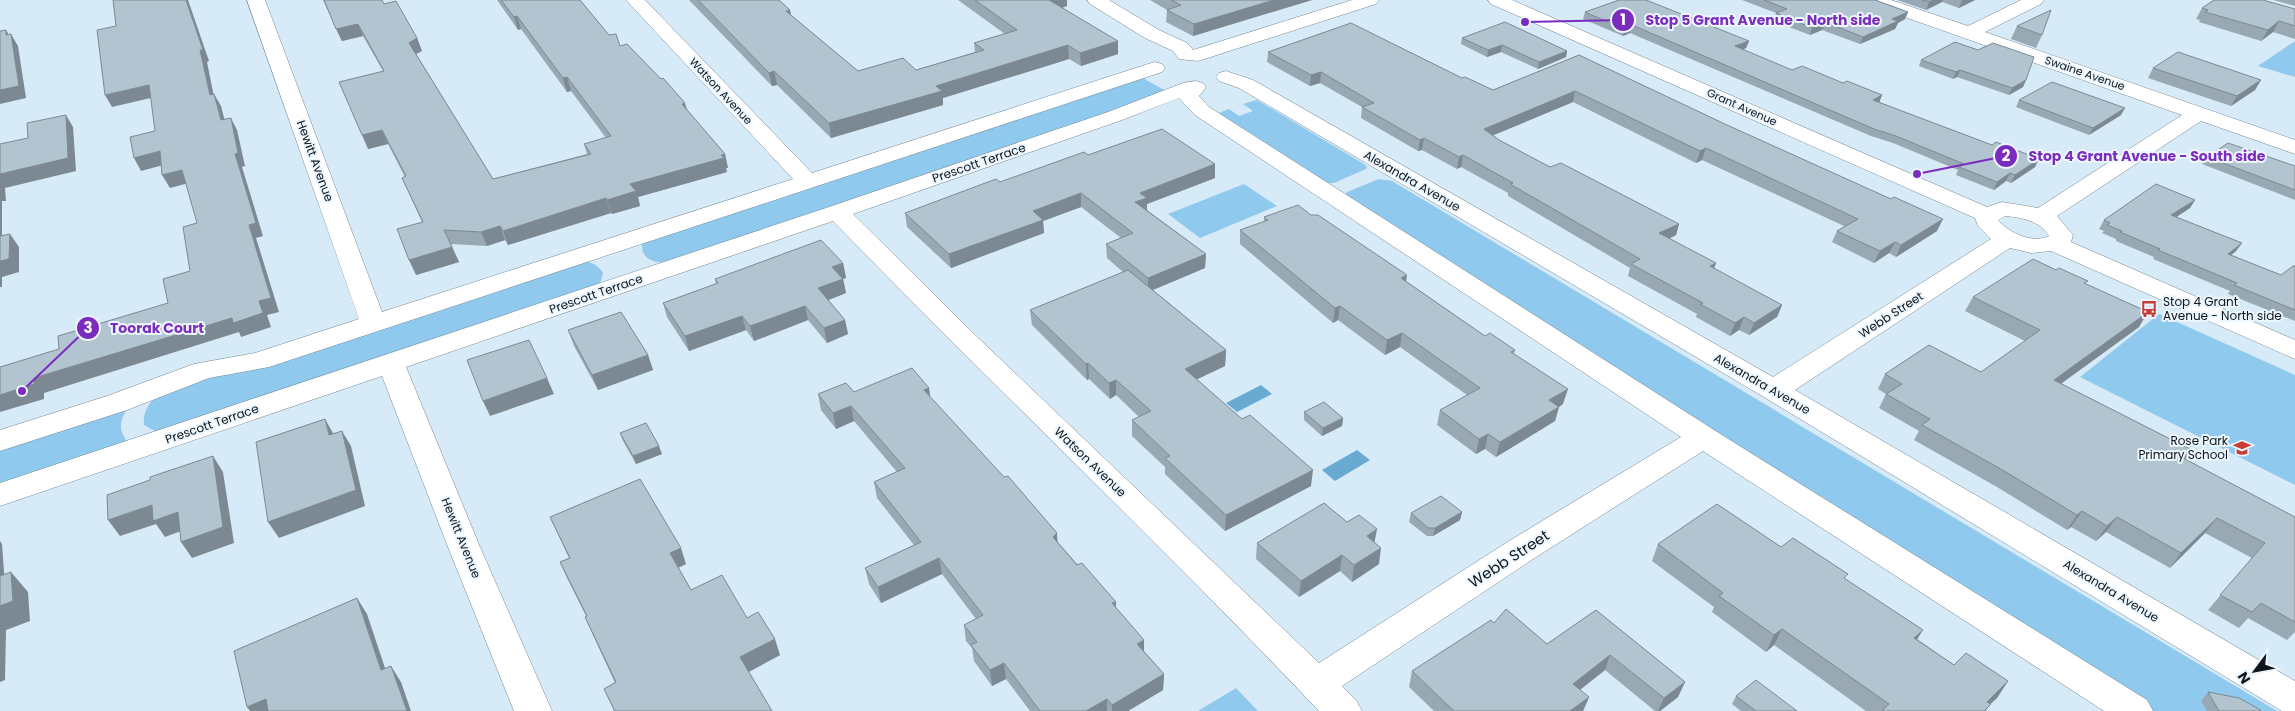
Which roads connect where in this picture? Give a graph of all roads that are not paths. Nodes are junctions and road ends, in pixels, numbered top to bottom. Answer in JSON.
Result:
{"nodes":[{"id":1,"x":256,"y":0,"type":"edge"},
{"id":2,"x":635,"y":0,"type":"edge"},
{"id":3,"x":1096,"y":0,"type":"edge"},
{"id":4,"x":1370,"y":0,"type":"edge"},
{"id":5,"x":1497,"y":0,"type":"edge"},
{"id":6,"x":1874,"y":0,"type":"edge"},
{"id":7,"x":2035,"y":0,"type":"edge"},
{"id":8,"x":1969,"y":33,"type":"junction"},
{"id":9,"x":1241,"y":41,"type":"junction"},
{"id":10,"x":1188,"y":60,"type":"junction"},
{"id":11,"x":1196,"y":95,"type":"junction"},
{"id":12,"x":2199,"y":113,"type":"junction"},
{"id":13,"x":2295,"y":146,"type":"edge"},
{"id":14,"x":807,"y":181,"type":"junction"},
{"id":15,"x":837,"y":212,"type":"junction"},
{"id":16,"x":1987,"y":215,"type":"junction"},
{"id":17,"x":2040,"y":217,"type":"junction"},
{"id":18,"x":2008,"y":239,"type":"junction"},
{"id":19,"x":2054,"y":244,"type":"junction"},
{"id":20,"x":373,"y":322,"type":"junction"},
{"id":21,"x":2295,"y":350,"type":"edge"},
{"id":22,"x":391,"y":364,"type":"junction"},
{"id":23,"x":1774,"y":390,"type":"junction"},
{"id":24,"x":1703,"y":436,"type":"junction"},
{"id":25,"x":0,"y":441,"type":"edge"},
{"id":26,"x":0,"y":495,"type":"edge"},
{"id":27,"x":1317,"y":683,"type":"junction"},
{"id":28,"x":2295,"y":700,"type":"edge"},
{"id":29,"x":533,"y":711,"type":"edge"},
{"id":30,"x":1343,"y":711,"type":"edge"},
{"id":31,"x":2134,"y":711,"type":"edge"}],
"edges":[{"from":1,"to":20,"type":"street","name":"Hewitt Avenue"},
{"from":2,"to":14,"type":"street","name":"Watson Avenue"},
{"from":3,"to":10,"type":"street"},
{"from":4,"to":9,"type":"street"},
{"from":5,"to":16,"type":"street","name":"Grant Avenue"},
{"from":6,"to":8,"type":"street","name":"Swaine Avenue"},
{"from":7,"to":8,"type":"street"},
{"from":8,"to":12,"type":"street","name":"Swaine Avenue"},
{"from":9,"to":10,"type":"street"},
{"from":9,"to":10,"type":"street"},
{"from":10,"to":11,"type":"street"},
{"from":10,"to":11,"type":"street"},
{"from":10,"to":14,"type":"street"},
{"from":10,"to":23,"type":"street","name":"Alexandra Avenue"},
{"from":11,"to":15,"type":"street","name":"Prescott Terrace"},
{"from":11,"to":24,"type":"street"},
{"from":12,"to":13,"type":"street","name":"Swaine Avenue"},
{"from":12,"to":17,"type":"street"},
{"from":14,"to":20,"type":"street"},
{"from":15,"to":22,"type":"street","name":"Prescott Terrace"},
{"from":15,"to":27,"type":"street","name":"Watson Avenue"},
{"from":16,"to":17,"type":"street"},
{"from":16,"to":18,"type":"street"},
{"from":17,"to":19,"type":"street"},
{"from":18,"to":19,"type":"street"},
{"from":18,"to":23,"type":"street","name":"Webb Street"},
{"from":19,"to":21,"type":"street"},
{"from":20,"to":25,"type":"street"},
{"from":22,"to":26,"type":"street","name":"Prescott Terrace"},
{"from":22,"to":29,"type":"street","name":"Hewitt Avenue"},
{"from":23,"to":28,"type":"street","name":"Alexandra Avenue"},
{"from":24,"to":27,"type":"street","name":"Webb Street"},
{"from":24,"to":31,"type":"street"},
{"from":27,"to":30,"type":"street","name":"Watson Avenue"}]}
